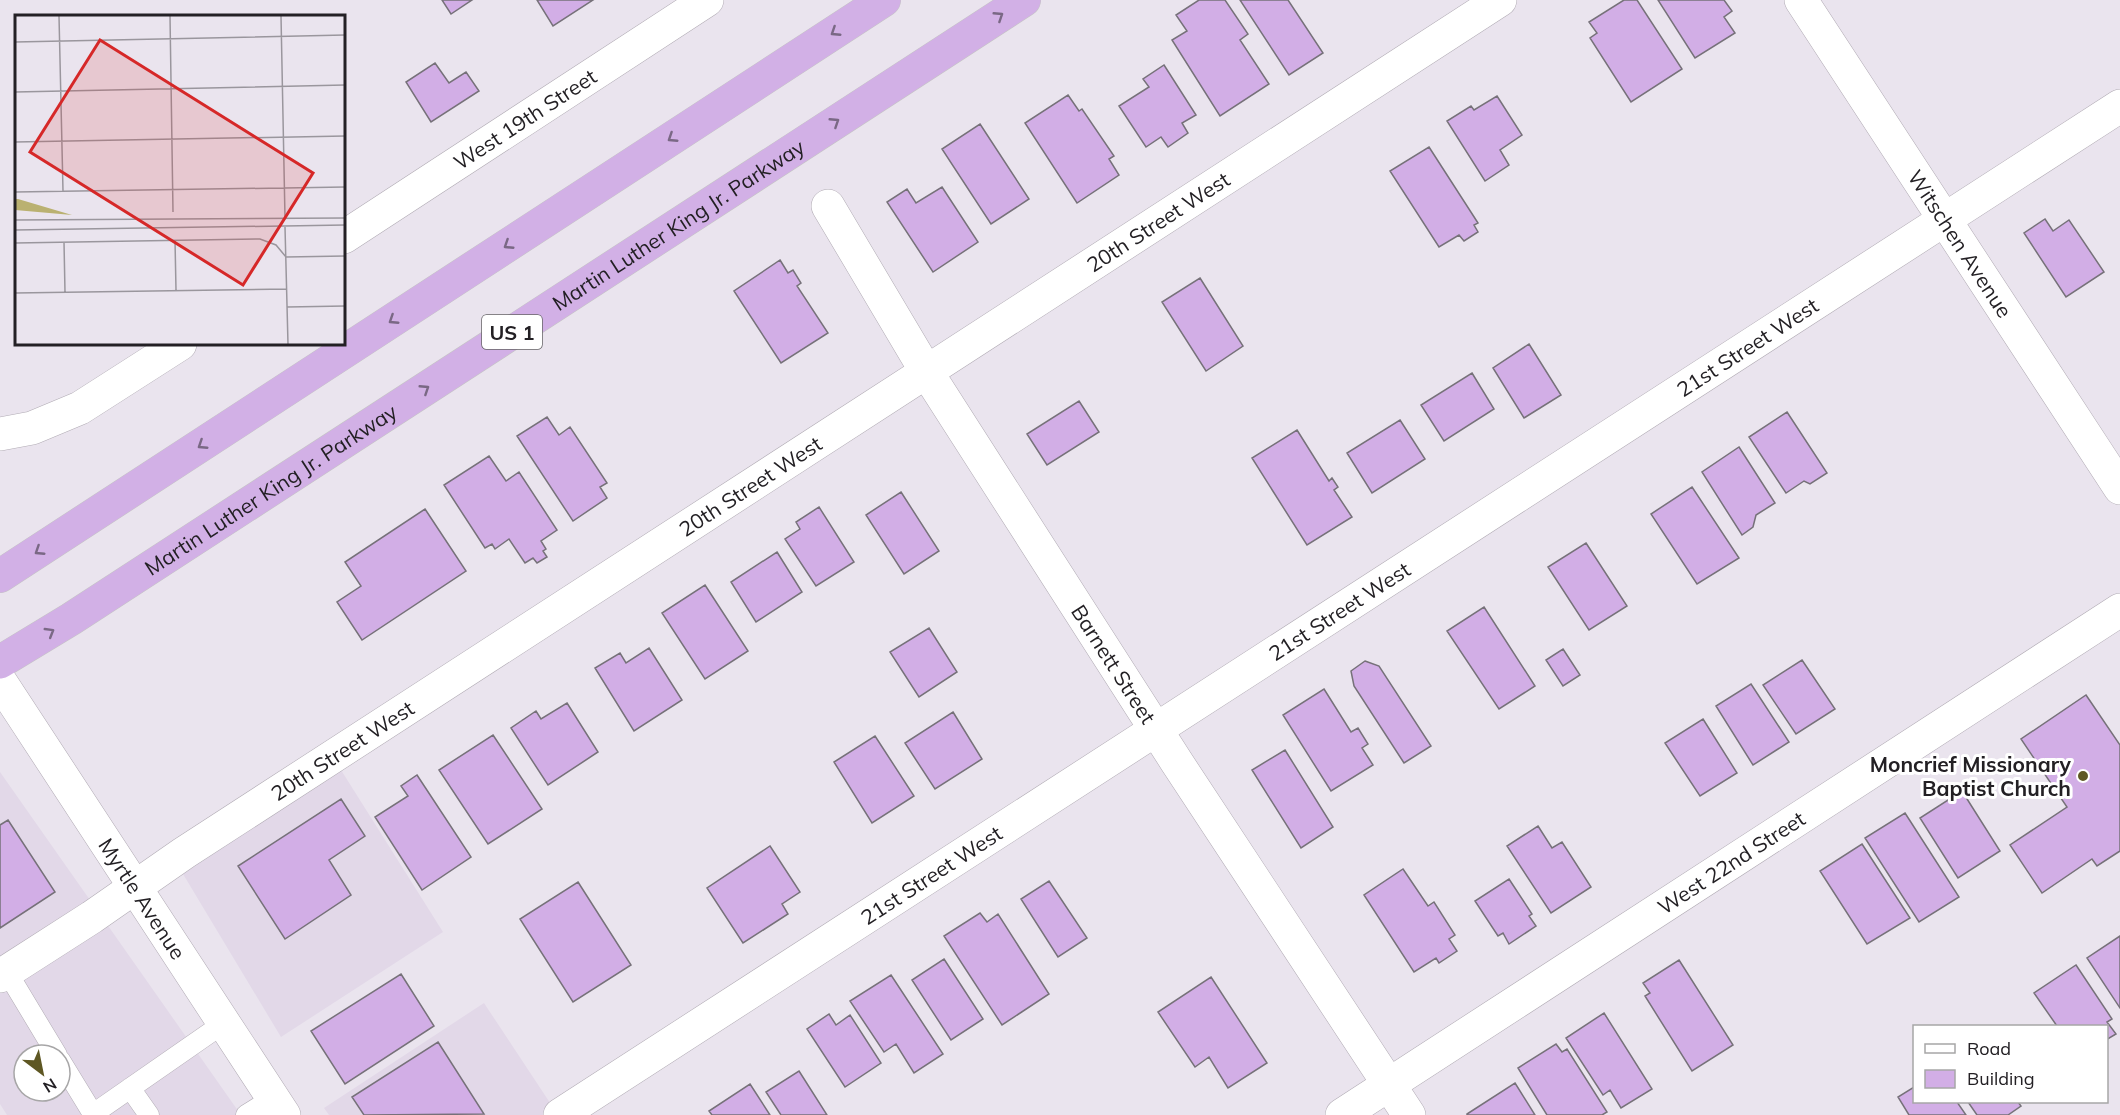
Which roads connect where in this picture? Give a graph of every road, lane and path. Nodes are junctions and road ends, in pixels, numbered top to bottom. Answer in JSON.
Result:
{"nodes":[{"id":1,"x":884,"y":0,"type":"edge"},
{"id":2,"x":1024,"y":0,"type":"edge"},
{"id":3,"x":1500,"y":0,"type":"edge"},
{"id":4,"x":1801,"y":0,"type":"edge"},
{"id":5,"x":690,"y":4,"type":"edge"},
{"id":6,"x":2120,"y":106,"type":"edge"},
{"id":7,"x":828,"y":206,"type":"dead end"},
{"id":8,"x":1945,"y":220,"type":"junction"},
{"id":9,"x":345,"y":236,"type":"edge"},
{"id":10,"x":178,"y":345,"type":"edge"},
{"id":11,"x":926,"y":371,"type":"junction"},
{"id":12,"x":0,"y":434,"type":"edge"},
{"id":13,"x":2120,"y":488,"type":"edge"},
{"id":14,"x":0,"y":576,"type":"edge"},
{"id":15,"x":2120,"y":610,"type":"edge"},
{"id":16,"x":0,"y":662,"type":"edge"},
{"id":17,"x":0,"y":681,"type":"edge"},
{"id":18,"x":1156,"y":730,"type":"junction"},
{"id":19,"x":134,"y":886,"type":"junction"},
{"id":20,"x":3,"y":974,"type":"edge"},
{"id":21,"x":224,"y":1023,"type":"junction"},
{"id":22,"x":49,"y":1043,"type":"edge"},
{"id":23,"x":72,"y":1080,"type":"edge"},
{"id":24,"x":1389,"y":1085,"type":"junction"},
{"id":25,"x":130,"y":1088,"type":"junction"},
{"id":26,"x":279,"y":1106,"type":"edge"},
{"id":27,"x":93,"y":1114,"type":"edge"},
{"id":28,"x":148,"y":1115,"type":"edge"},
{"id":29,"x":246,"y":1115,"type":"edge"},
{"id":30,"x":560,"y":1115,"type":"edge"},
{"id":31,"x":1342,"y":1115,"type":"edge"},
{"id":32,"x":1409,"y":1115,"type":"edge"}],
"edges":[{"from":1,"to":14,"type":"highway","one_way":true},
{"from":16,"to":2,"type":"highway","name":"Martin Luther King Jr. Parkway","number":"US 1","one_way":true},
{"from":3,"to":11,"type":"street","name":"20th Street West"},
{"from":4,"to":8,"type":"street","name":"Witschen Avenue"},
{"from":5,"to":9,"type":"street","name":"West 19th Street"},
{"from":6,"to":8,"type":"street","name":"21st Street West"},
{"from":7,"to":11,"type":"street","name":"Barnett Street"},
{"from":8,"to":13,"type":"street","name":"Witschen Avenue"},
{"from":8,"to":18,"type":"street","name":"21st Street West"},
{"from":10,"to":12,"type":"street"},
{"from":11,"to":18,"type":"street","name":"Barnett Street"},
{"from":11,"to":19,"type":"street","name":"20th Street West"},
{"from":15,"to":24,"type":"street","name":"West 22nd Street"},
{"from":17,"to":19,"type":"street","name":"Myrtle Avenue"},
{"from":18,"to":24,"type":"street","name":"Barnett Street"},
{"from":18,"to":30,"type":"street","name":"21st Street West"},
{"from":19,"to":20,"type":"street","name":"20th Street West"},
{"from":19,"to":21,"type":"street","name":"Myrtle Avenue"},
{"from":20,"to":22,"type":"lane"},
{"from":21,"to":25,"type":"lane"},
{"from":21,"to":26,"type":"street","name":"Myrtle Avenue"},
{"from":23,"to":27,"type":"lane"},
{"from":24,"to":31,"type":"street","name":"West 22nd Street"},
{"from":24,"to":32,"type":"street","name":"Barnett Street"},
{"from":25,"to":27,"type":"lane"},
{"from":25,"to":28,"type":"lane"},
{"from":26,"to":29,"type":"lane"}]}
